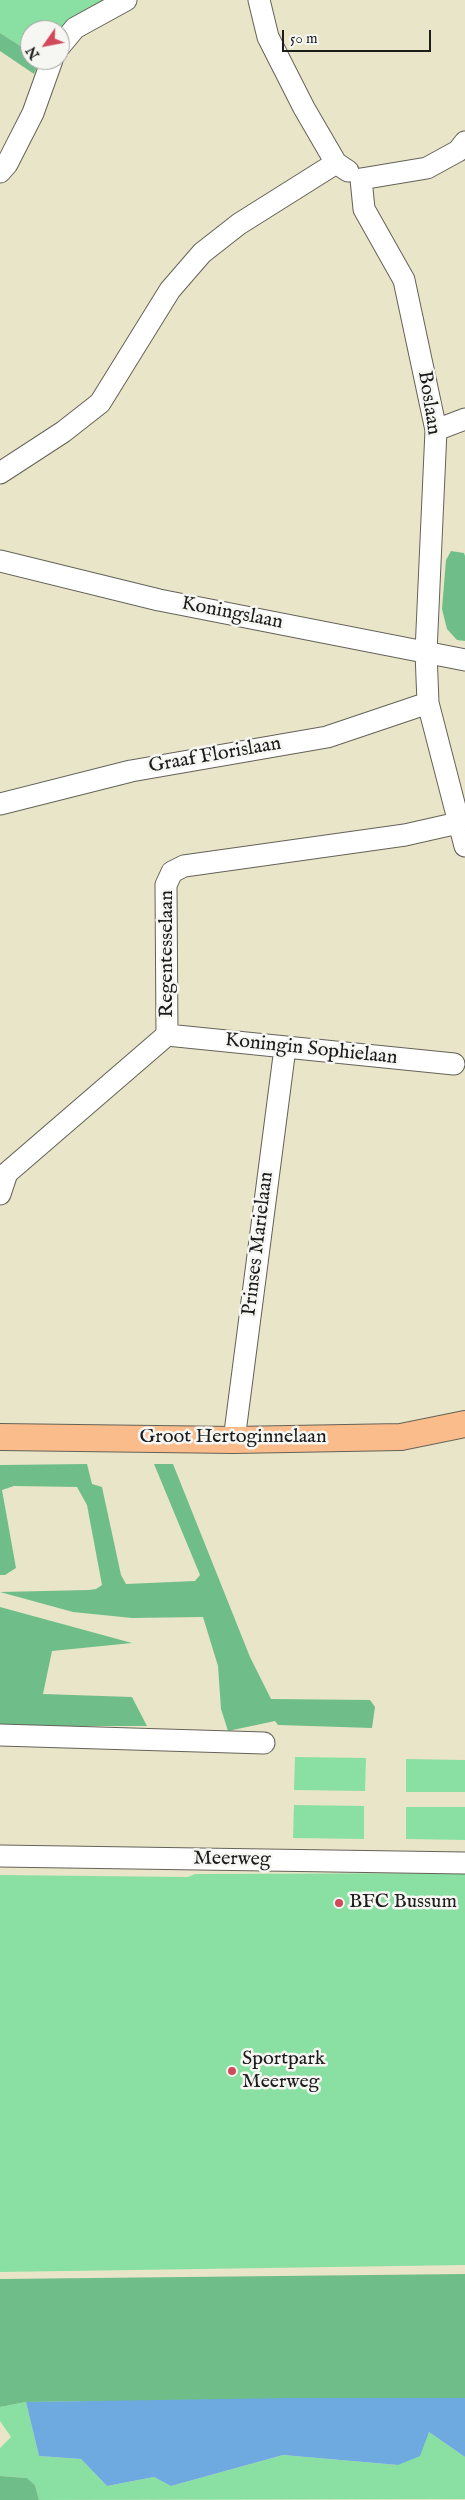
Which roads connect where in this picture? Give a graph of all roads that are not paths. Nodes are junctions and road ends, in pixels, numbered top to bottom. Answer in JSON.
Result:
{"nodes":[{"id":1,"x":126,"y":0,"type":"edge"},
{"id":2,"x":260,"y":0,"type":"edge"},
{"id":3,"x":70,"y":34,"type":"edge"},
{"id":4,"x":48,"y":70,"type":"edge"},
{"id":5,"x":465,"y":142,"type":"edge"},
{"id":6,"x":336,"y":163,"type":"junction"},
{"id":7,"x":0,"y":172,"type":"edge"},
{"id":8,"x":361,"y":179,"type":"junction"},
{"id":9,"x":465,"y":419,"type":"edge"},
{"id":10,"x":436,"y":430,"type":"junction"},
{"id":11,"x":0,"y":472,"type":"edge"},
{"id":12,"x":0,"y":561,"type":"edge"},
{"id":13,"x":426,"y":652,"type":"junction"},
{"id":14,"x":465,"y":660,"type":"edge"},
{"id":15,"x":428,"y":703,"type":"junction"},
{"id":16,"x":0,"y":804,"type":"edge"},
{"id":17,"x":458,"y":823,"type":"junction"},
{"id":18,"x":465,"y":846,"type":"edge"},
{"id":19,"x":167,"y":1035,"type":"junction"},
{"id":20,"x":285,"y":1048,"type":"junction"},
{"id":21,"x":454,"y":1064,"type":"dead end"},
{"id":22,"x":4,"y":1174,"type":"edge"},
{"id":23,"x":0,"y":1194,"type":"edge"},
{"id":24,"x":465,"y":1424,"type":"edge"},
{"id":25,"x":0,"y":1437,"type":"edge"},
{"id":26,"x":234,"y":1440,"type":"junction"},
{"id":27,"x":0,"y":1735,"type":"edge"},
{"id":28,"x":264,"y":1742,"type":"dead end"},
{"id":29,"x":0,"y":1856,"type":"edge"},
{"id":30,"x":465,"y":1863,"type":"edge"}],
"edges":[{"from":1,"to":3,"type":"street"},
{"from":2,"to":6,"type":"street"},
{"from":4,"to":7,"type":"street"},
{"from":5,"to":8,"type":"street"},
{"from":6,"to":8,"type":"street"},
{"from":6,"to":11,"type":"street"},
{"from":8,"to":10,"type":"street","name":"Boslaan"},
{"from":9,"to":10,"type":"street"},
{"from":10,"to":13,"type":"street","name":"Boslaan"},
{"from":12,"to":13,"type":"street","name":"Koningslaan"},
{"from":13,"to":14,"type":"street","name":"Koningslaan"},
{"from":13,"to":15,"type":"street","name":"Boslaan"},
{"from":15,"to":16,"type":"street","name":"Graaf Florislaan"},
{"from":15,"to":17,"type":"street","name":"Boslaan"},
{"from":17,"to":18,"type":"street","name":"Boslaan"},
{"from":17,"to":19,"type":"street","name":"Regentesselaan"},
{"from":19,"to":20,"type":"street","name":"Koningin Sophielaan"},
{"from":19,"to":22,"type":"street","name":"Regentesselaan"},
{"from":20,"to":21,"type":"street","name":"Koningin Sophielaan"},
{"from":20,"to":26,"type":"street","name":"Prinses Marielaan"},
{"from":22,"to":23,"type":"street","name":"Regentesselaan"},
{"from":24,"to":26,"type":"main road","name":"Groot Hertoginnelaan"},
{"from":25,"to":26,"type":"main road","name":"Groot Hertoginnelaan"},
{"from":27,"to":28,"type":"street"},
{"from":29,"to":30,"type":"street","name":"Meerweg"}]}
